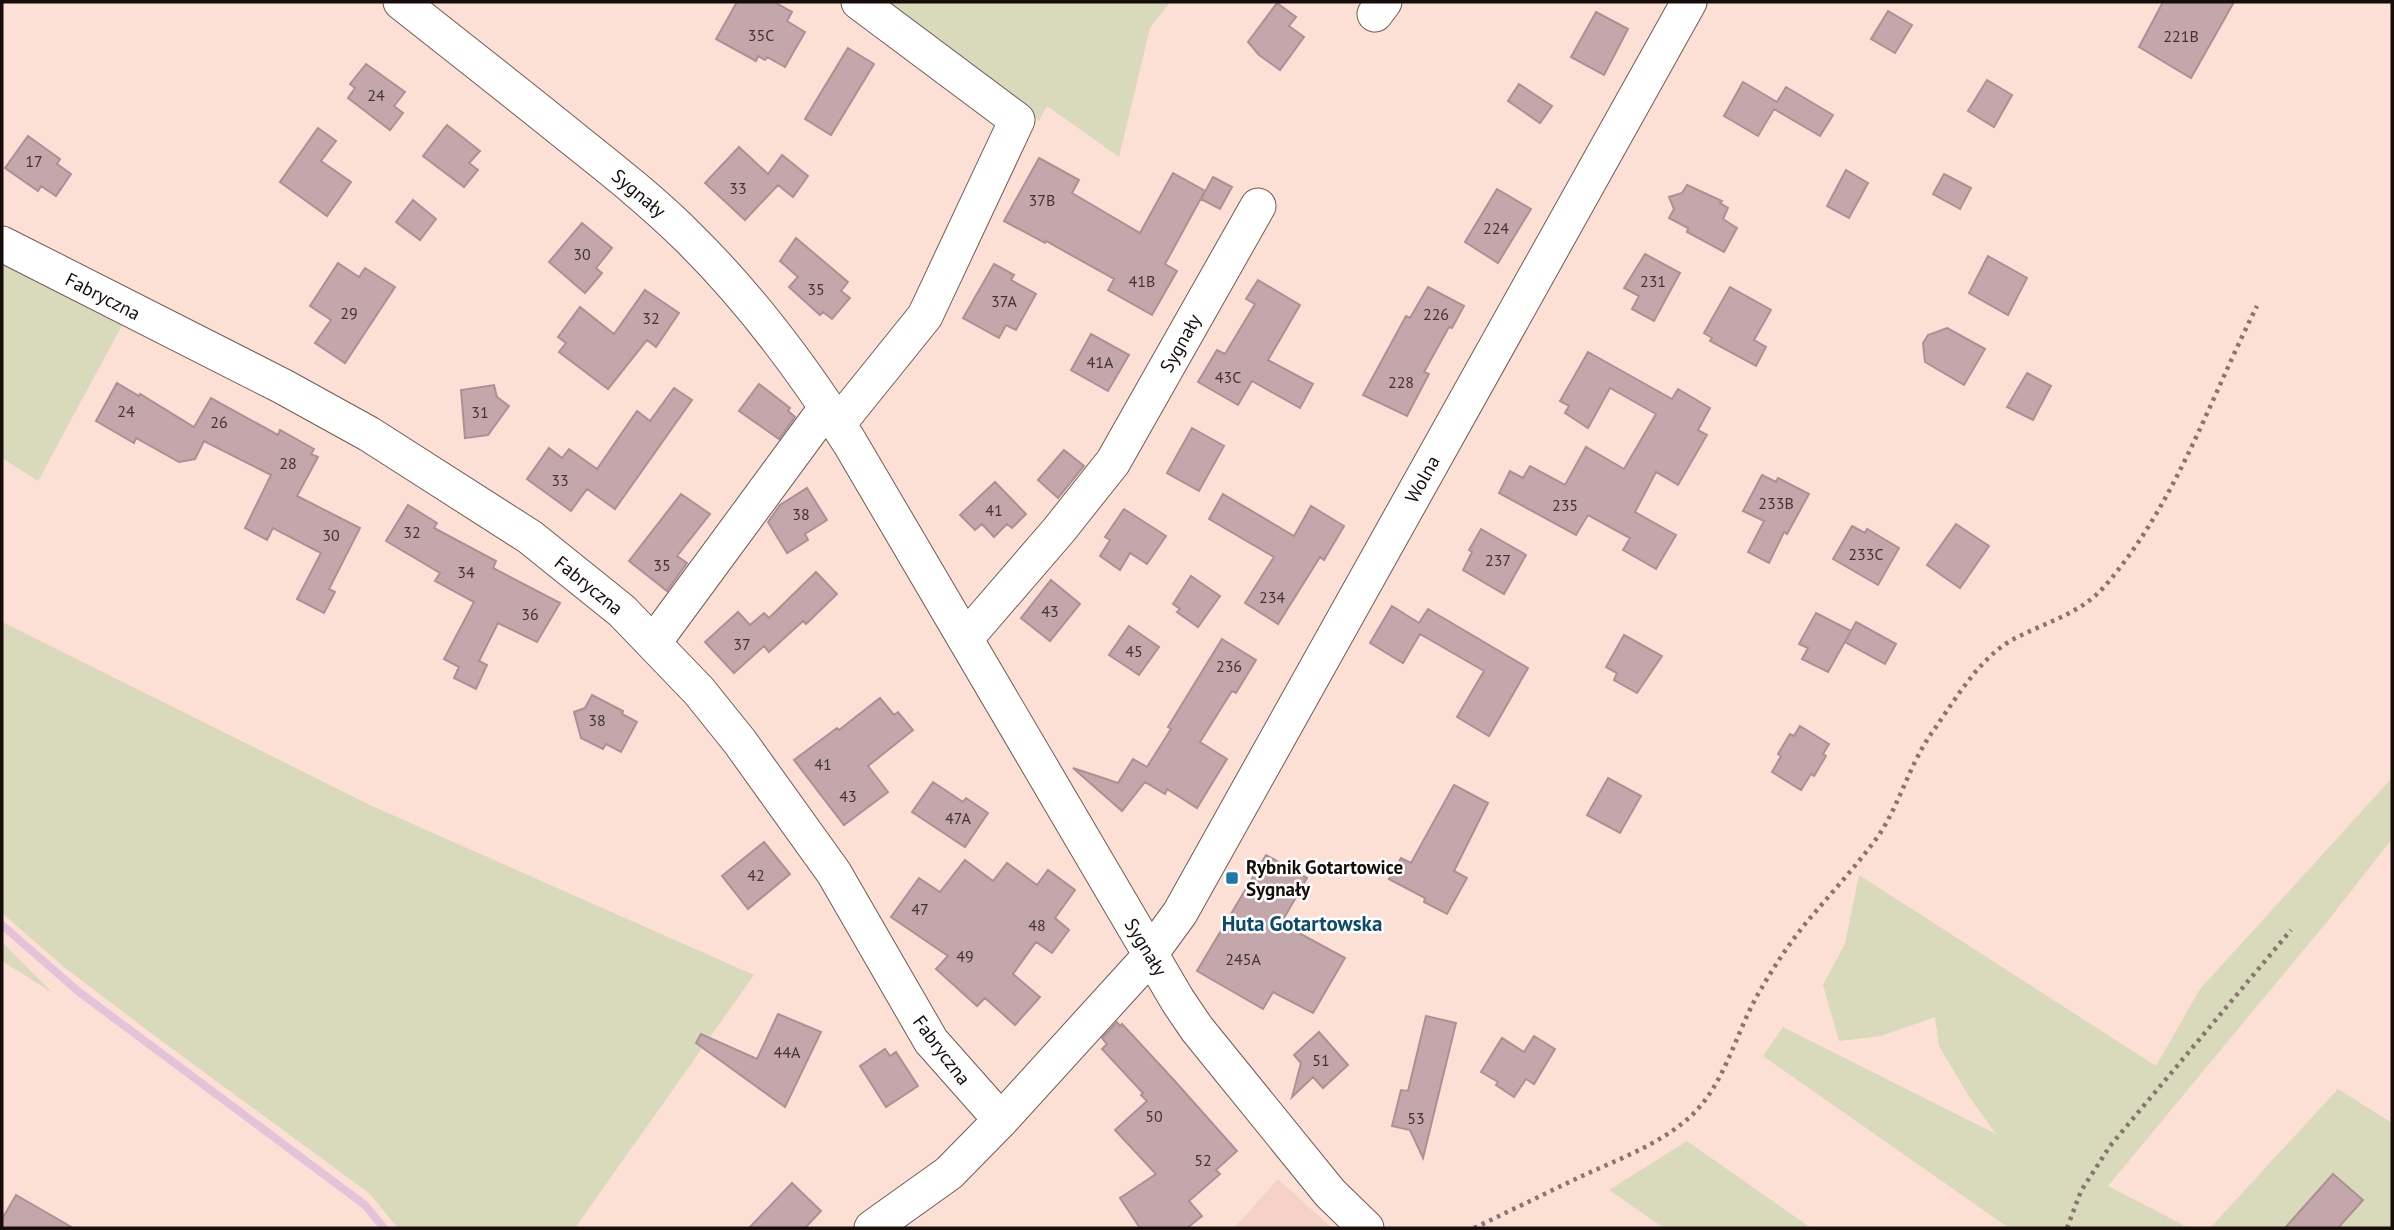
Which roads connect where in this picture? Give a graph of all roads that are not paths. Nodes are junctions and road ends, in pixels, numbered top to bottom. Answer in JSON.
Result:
{"nodes":[{"id":1,"x":401,"y":2,"type":"edge"},
{"id":2,"x":859,"y":2,"type":"edge"},
{"id":3,"x":1689,"y":2,"type":"edge"},
{"id":4,"x":1258,"y":206,"type":"dead end"},
{"id":5,"x":2,"y":244,"type":"edge"},
{"id":6,"x":832,"y":415,"type":"junction"},
{"id":7,"x":965,"y":639,"type":"junction"},
{"id":8,"x":654,"y":642,"type":"junction"},
{"id":9,"x":1150,"y":954,"type":"junction"},
{"id":10,"x":1002,"y":1120,"type":"junction"},
{"id":11,"x":873,"y":1228,"type":"edge"},
{"id":12,"x":1366,"y":1228,"type":"edge"}],
"edges":[{"from":1,"to":6,"type":"street","name":"Sygnały"},
{"from":2,"to":6,"type":"street"},
{"from":3,"to":9,"type":"street","name":"Wolna"},
{"from":4,"to":7,"type":"street","name":"Sygnały"},
{"from":5,"to":8,"type":"street","name":"Fabryczna"},
{"from":6,"to":7,"type":"street","name":"Sygnały"},
{"from":6,"to":8,"type":"street"},
{"from":7,"to":9,"type":"street","name":"Sygnały"},
{"from":8,"to":10,"type":"street","name":"Fabryczna"},
{"from":9,"to":10,"type":"street"},
{"from":9,"to":12,"type":"street","name":"Sygnały"},
{"from":10,"to":11,"type":"street"}]}
